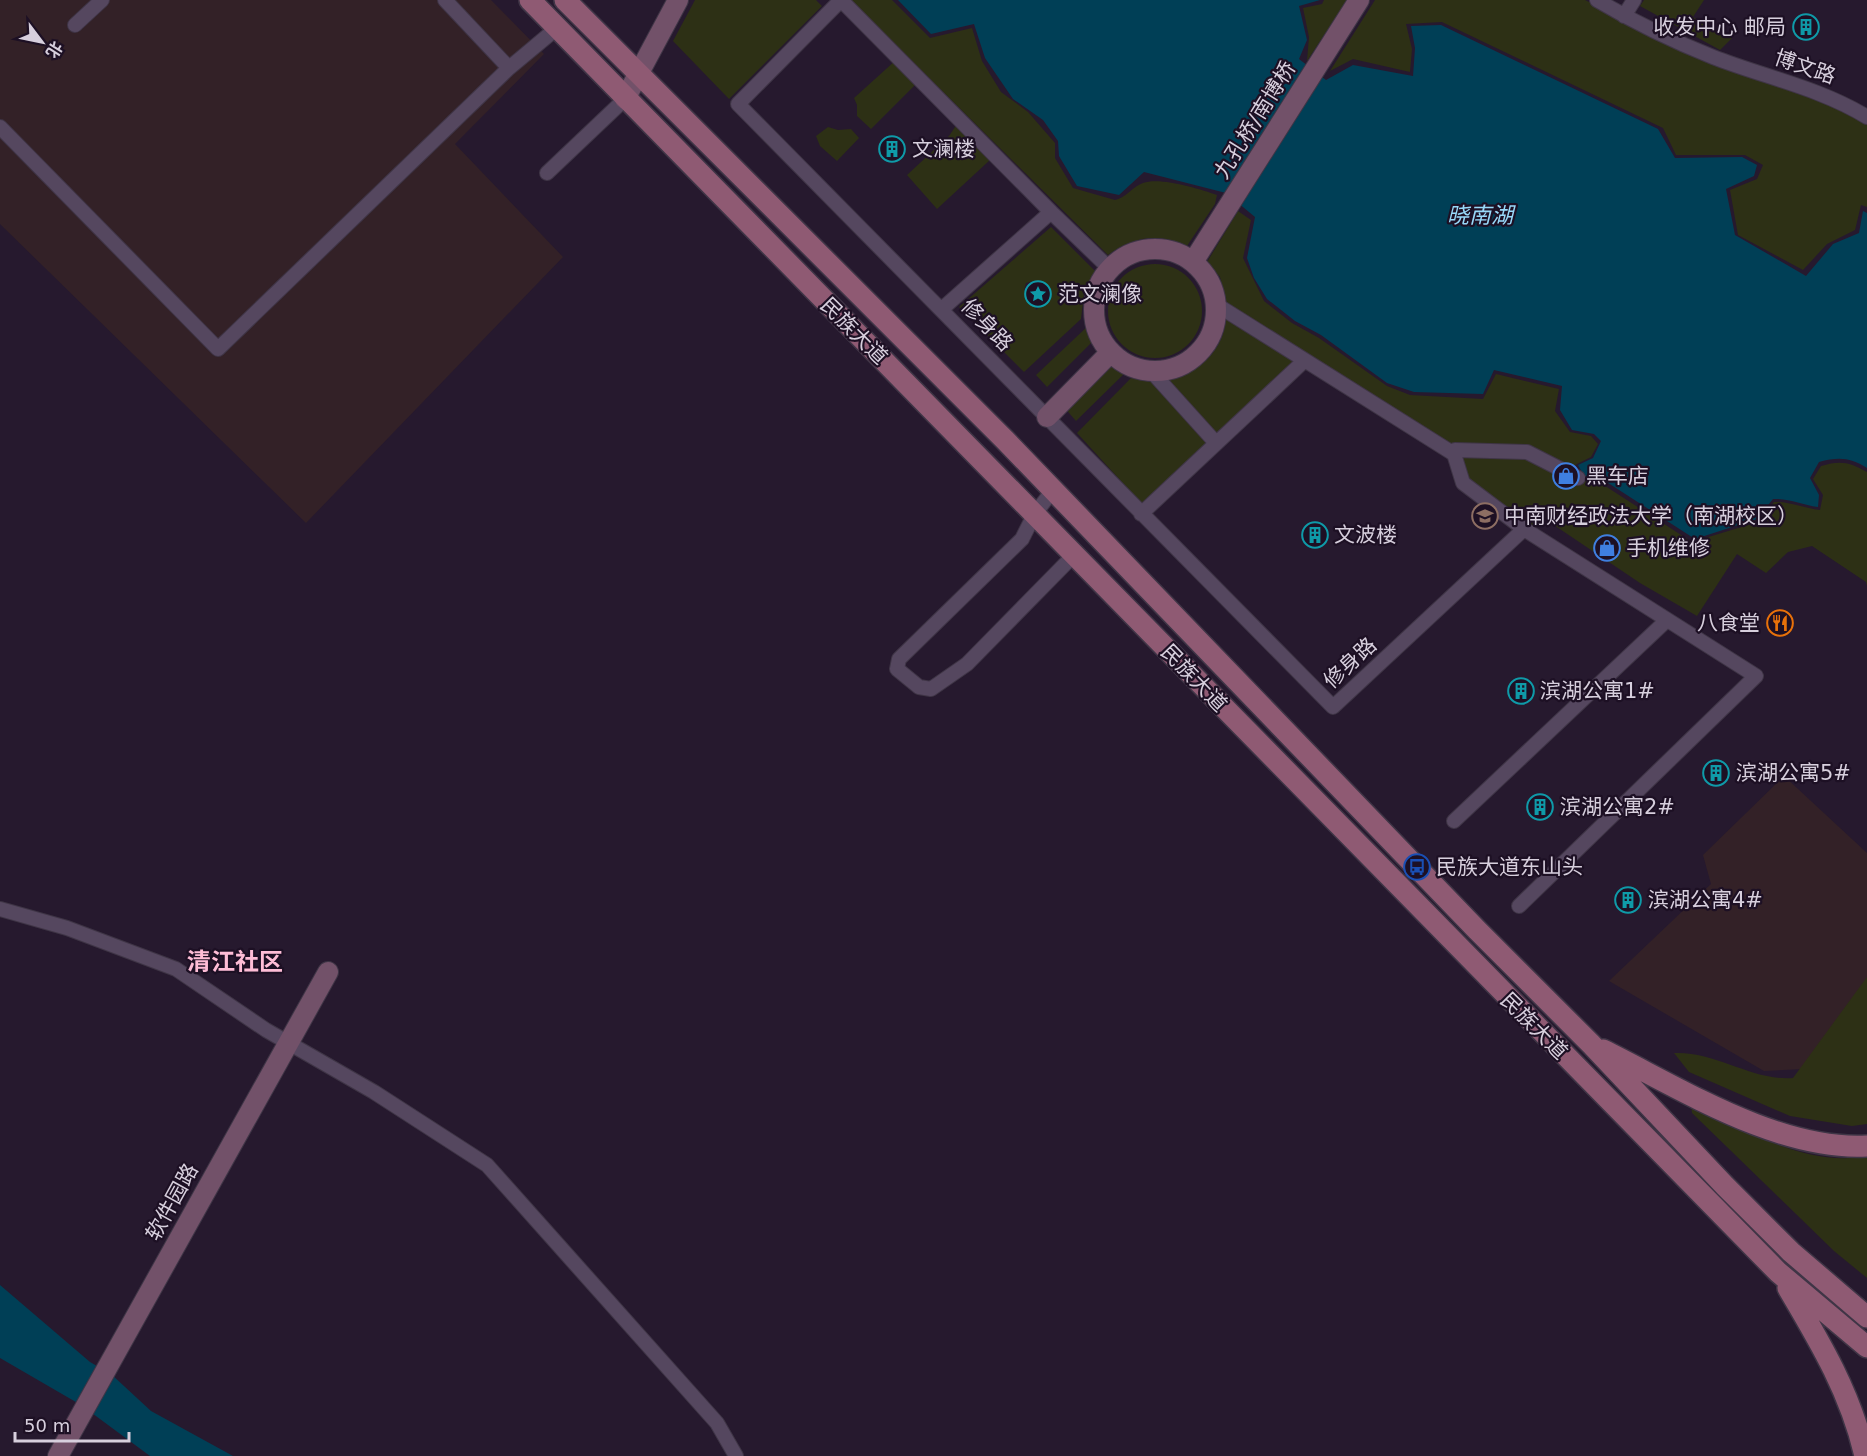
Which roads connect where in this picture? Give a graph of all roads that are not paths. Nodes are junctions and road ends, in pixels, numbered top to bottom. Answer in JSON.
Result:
{"nodes":[{"id":1,"x":102,"y":0,"type":"edge"},
{"id":2,"x":445,"y":0,"type":"edge"},
{"id":3,"x":530,"y":0,"type":"edge"},
{"id":4,"x":565,"y":0,"type":"edge"},
{"id":5,"x":678,"y":0,"type":"edge"},
{"id":6,"x":841,"y":0,"type":"edge"},
{"id":7,"x":1359,"y":0,"type":"edge"},
{"id":8,"x":1597,"y":0,"type":"edge"},
{"id":9,"x":1634,"y":0,"type":"edge"},
{"id":10,"x":1624,"y":16,"type":"junction"},
{"id":11,"x":75,"y":25,"type":"dead end"},
{"id":12,"x":557,"y":28,"type":"junction"},
{"id":13,"x":510,"y":68,"type":"junction"},
{"id":14,"x":638,"y":75,"type":"junction"},
{"id":15,"x":625,"y":99,"type":"junction"},
{"id":16,"x":1867,"y":117,"type":"edge"},
{"id":17,"x":0,"y":127,"type":"edge"},
{"id":18,"x":547,"y":174,"type":"dead end"},
{"id":19,"x":1051,"y":212,"type":"junction"},
{"id":20,"x":1193,"y":262,"type":"junction"},
{"id":21,"x":1110,"y":269,"type":"junction"},
{"id":22,"x":1217,"y":304,"type":"junction"},
{"id":23,"x":942,"y":309,"type":"junction"},
{"id":24,"x":1110,"y":353,"type":"junction"},
{"id":25,"x":1304,"y":360,"type":"junction"},
{"id":26,"x":1151,"y":371,"type":"junction"},
{"id":27,"x":1047,"y":417,"type":"junction"},
{"id":28,"x":1216,"y":443,"type":"junction"},
{"id":29,"x":1455,"y":450,"type":"dead end"},
{"id":30,"x":1578,"y":478,"type":"dead end"},
{"id":31,"x":1053,"y":490,"type":"junction"},
{"id":32,"x":1034,"y":514,"type":"junction"},
{"id":33,"x":1141,"y":514,"type":"junction"},
{"id":34,"x":1524,"y":528,"type":"junction"},
{"id":35,"x":1074,"y":555,"type":"junction"},
{"id":36,"x":1667,"y":620,"type":"junction"},
{"id":37,"x":1454,"y":820,"type":"dead end"},
{"id":38,"x":1519,"y":906,"type":"dead end"},
{"id":39,"x":0,"y":909,"type":"edge"},
{"id":40,"x":328,"y":972,"type":"dead end"},
{"id":41,"x":288,"y":1041,"type":"junction"},
{"id":42,"x":1591,"y":1044,"type":"junction"},
{"id":43,"x":1867,"y":1146,"type":"edge"},
{"id":44,"x":1778,"y":1272,"type":"junction"},
{"id":45,"x":1867,"y":1317,"type":"edge"},
{"id":46,"x":1867,"y":1347,"type":"edge"},
{"id":47,"x":58,"y":1456,"type":"edge"},
{"id":48,"x":736,"y":1456,"type":"edge"},
{"id":49,"x":1865,"y":1456,"type":"edge"}],
"edges":[{"from":1,"to":11,"type":"street"},
{"from":2,"to":13,"type":"street"},
{"from":3,"to":12,"type":"main road","name":"民族大道"},
{"from":4,"to":14,"type":"main road","name":"民族大道"},
{"from":5,"to":14,"type":"main road"},
{"from":6,"to":19,"type":"street","name":"修身路"},
{"from":6,"to":23,"type":"street","name":"修身路"},
{"from":7,"to":20,"type":"main road","name":"九孔桥/南博桥"},
{"from":8,"to":10,"type":"street","name":"博文路"},
{"from":9,"to":10,"type":"street"},
{"from":10,"to":16,"type":"street","name":"博文路"},
{"from":12,"to":13,"type":"street"},
{"from":12,"to":15,"type":"main road","name":"民族大道"},
{"from":13,"to":17,"type":"street"},
{"from":14,"to":15,"type":"main road"},
{"from":14,"to":31,"type":"main road","name":"民族大道"},
{"from":15,"to":18,"type":"street"},
{"from":15,"to":32,"type":"main road","name":"民族大道"},
{"from":19,"to":21,"type":"street","name":"修身路"},
{"from":19,"to":23,"type":"street"},
{"from":20,"to":21,"type":"main road"},
{"from":20,"to":22,"type":"main road"},
{"from":21,"to":24,"type":"main road"},
{"from":22,"to":25,"type":"street"},
{"from":22,"to":26,"type":"main road"},
{"from":23,"to":27,"type":"street","name":"修身路"},
{"from":24,"to":26,"type":"main road"},
{"from":24,"to":27,"type":"main road"},
{"from":25,"to":28,"type":"street"},
{"from":25,"to":34,"type":"street"},
{"from":26,"to":28,"type":"street"},
{"from":27,"to":33,"type":"street","name":"修身路"},
{"from":28,"to":33,"type":"street"},
{"from":29,"to":30,"type":"street"},
{"from":31,"to":32,"type":"street"},
{"from":31,"to":42,"type":"main road","name":"民族大道"},
{"from":32,"to":35,"type":"main road","name":"民族大道"},
{"from":32,"to":35,"type":"street"},
{"from":33,"to":34,"type":"street","name":"修身路"},
{"from":34,"to":36,"type":"street"},
{"from":35,"to":44,"type":"main road","name":"民族大道"},
{"from":36,"to":37,"type":"street"},
{"from":36,"to":38,"type":"street"},
{"from":39,"to":41,"type":"street"},
{"from":40,"to":41,"type":"main road","name":"软件园路"},
{"from":41,"to":47,"type":"main road","name":"软件园路"},
{"from":41,"to":48,"type":"street"},
{"from":42,"to":43,"type":"main road"},
{"from":42,"to":45,"type":"main road","name":"民族大道"},
{"from":44,"to":46,"type":"main road","name":"民族大道"},
{"from":44,"to":49,"type":"main road"}]}
